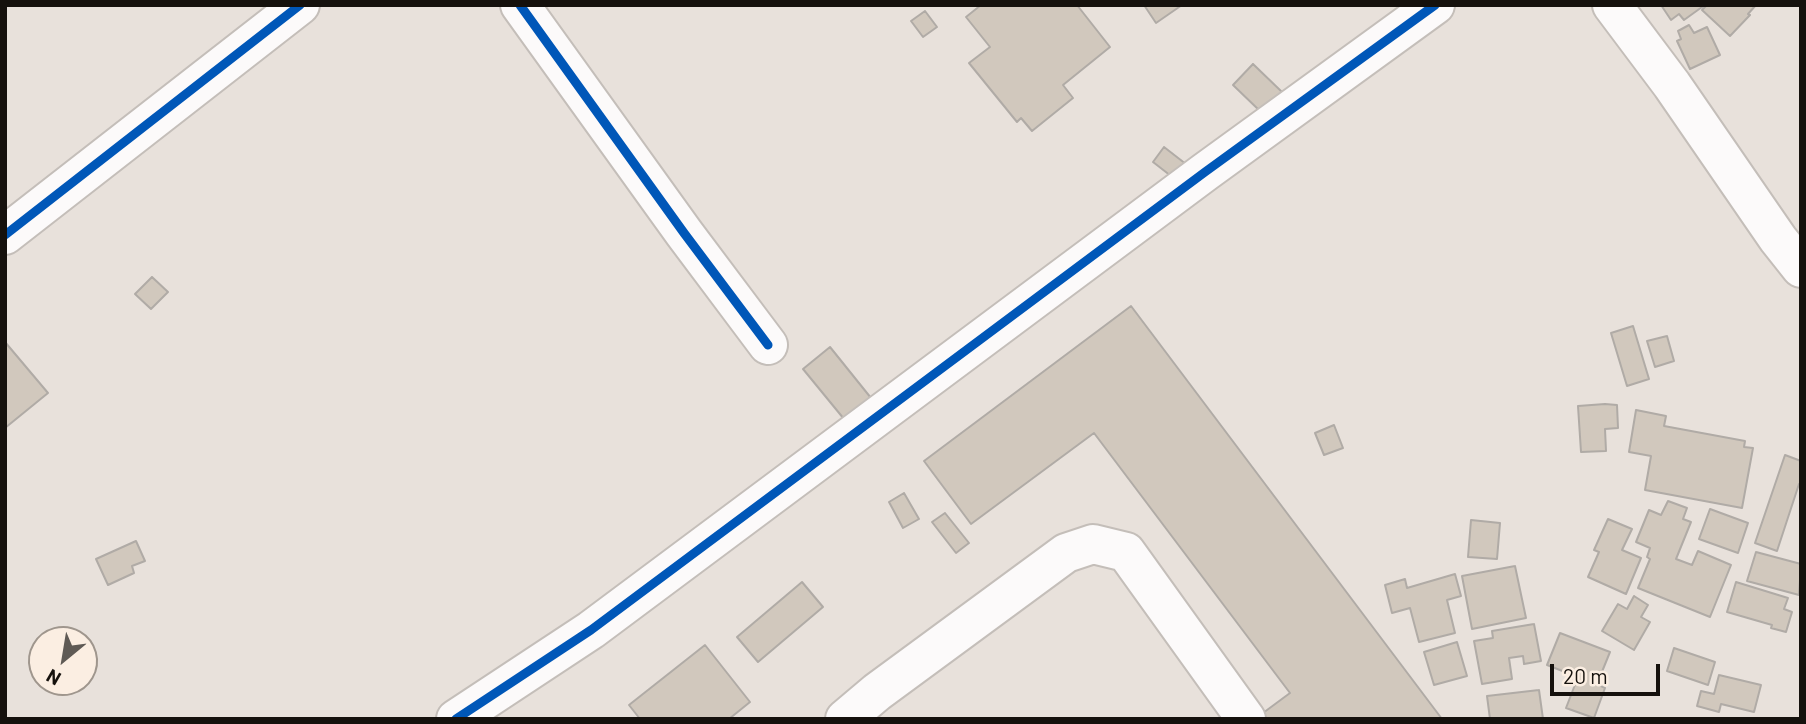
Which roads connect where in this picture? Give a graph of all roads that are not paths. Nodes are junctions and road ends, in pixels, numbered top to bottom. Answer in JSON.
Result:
{"nodes":[{"id":1,"x":300,"y":5,"type":"edge"},
{"id":2,"x":520,"y":5,"type":"edge"},
{"id":3,"x":1435,"y":5,"type":"edge"},
{"id":4,"x":1612,"y":5,"type":"edge"},
{"id":5,"x":5,"y":235,"type":"edge"},
{"id":6,"x":1793,"y":244,"type":"edge"},
{"id":7,"x":768,"y":345,"type":"dead end"},
{"id":8,"x":456,"y":719,"type":"edge"},
{"id":9,"x":845,"y":719,"type":"edge"},
{"id":10,"x":1246,"y":719,"type":"edge"}],
"edges":[{"from":1,"to":5,"type":"street"},
{"from":2,"to":7,"type":"street"},
{"from":3,"to":8,"type":"street"},
{"from":4,"to":6,"type":"street"},
{"from":9,"to":10,"type":"street"}]}
